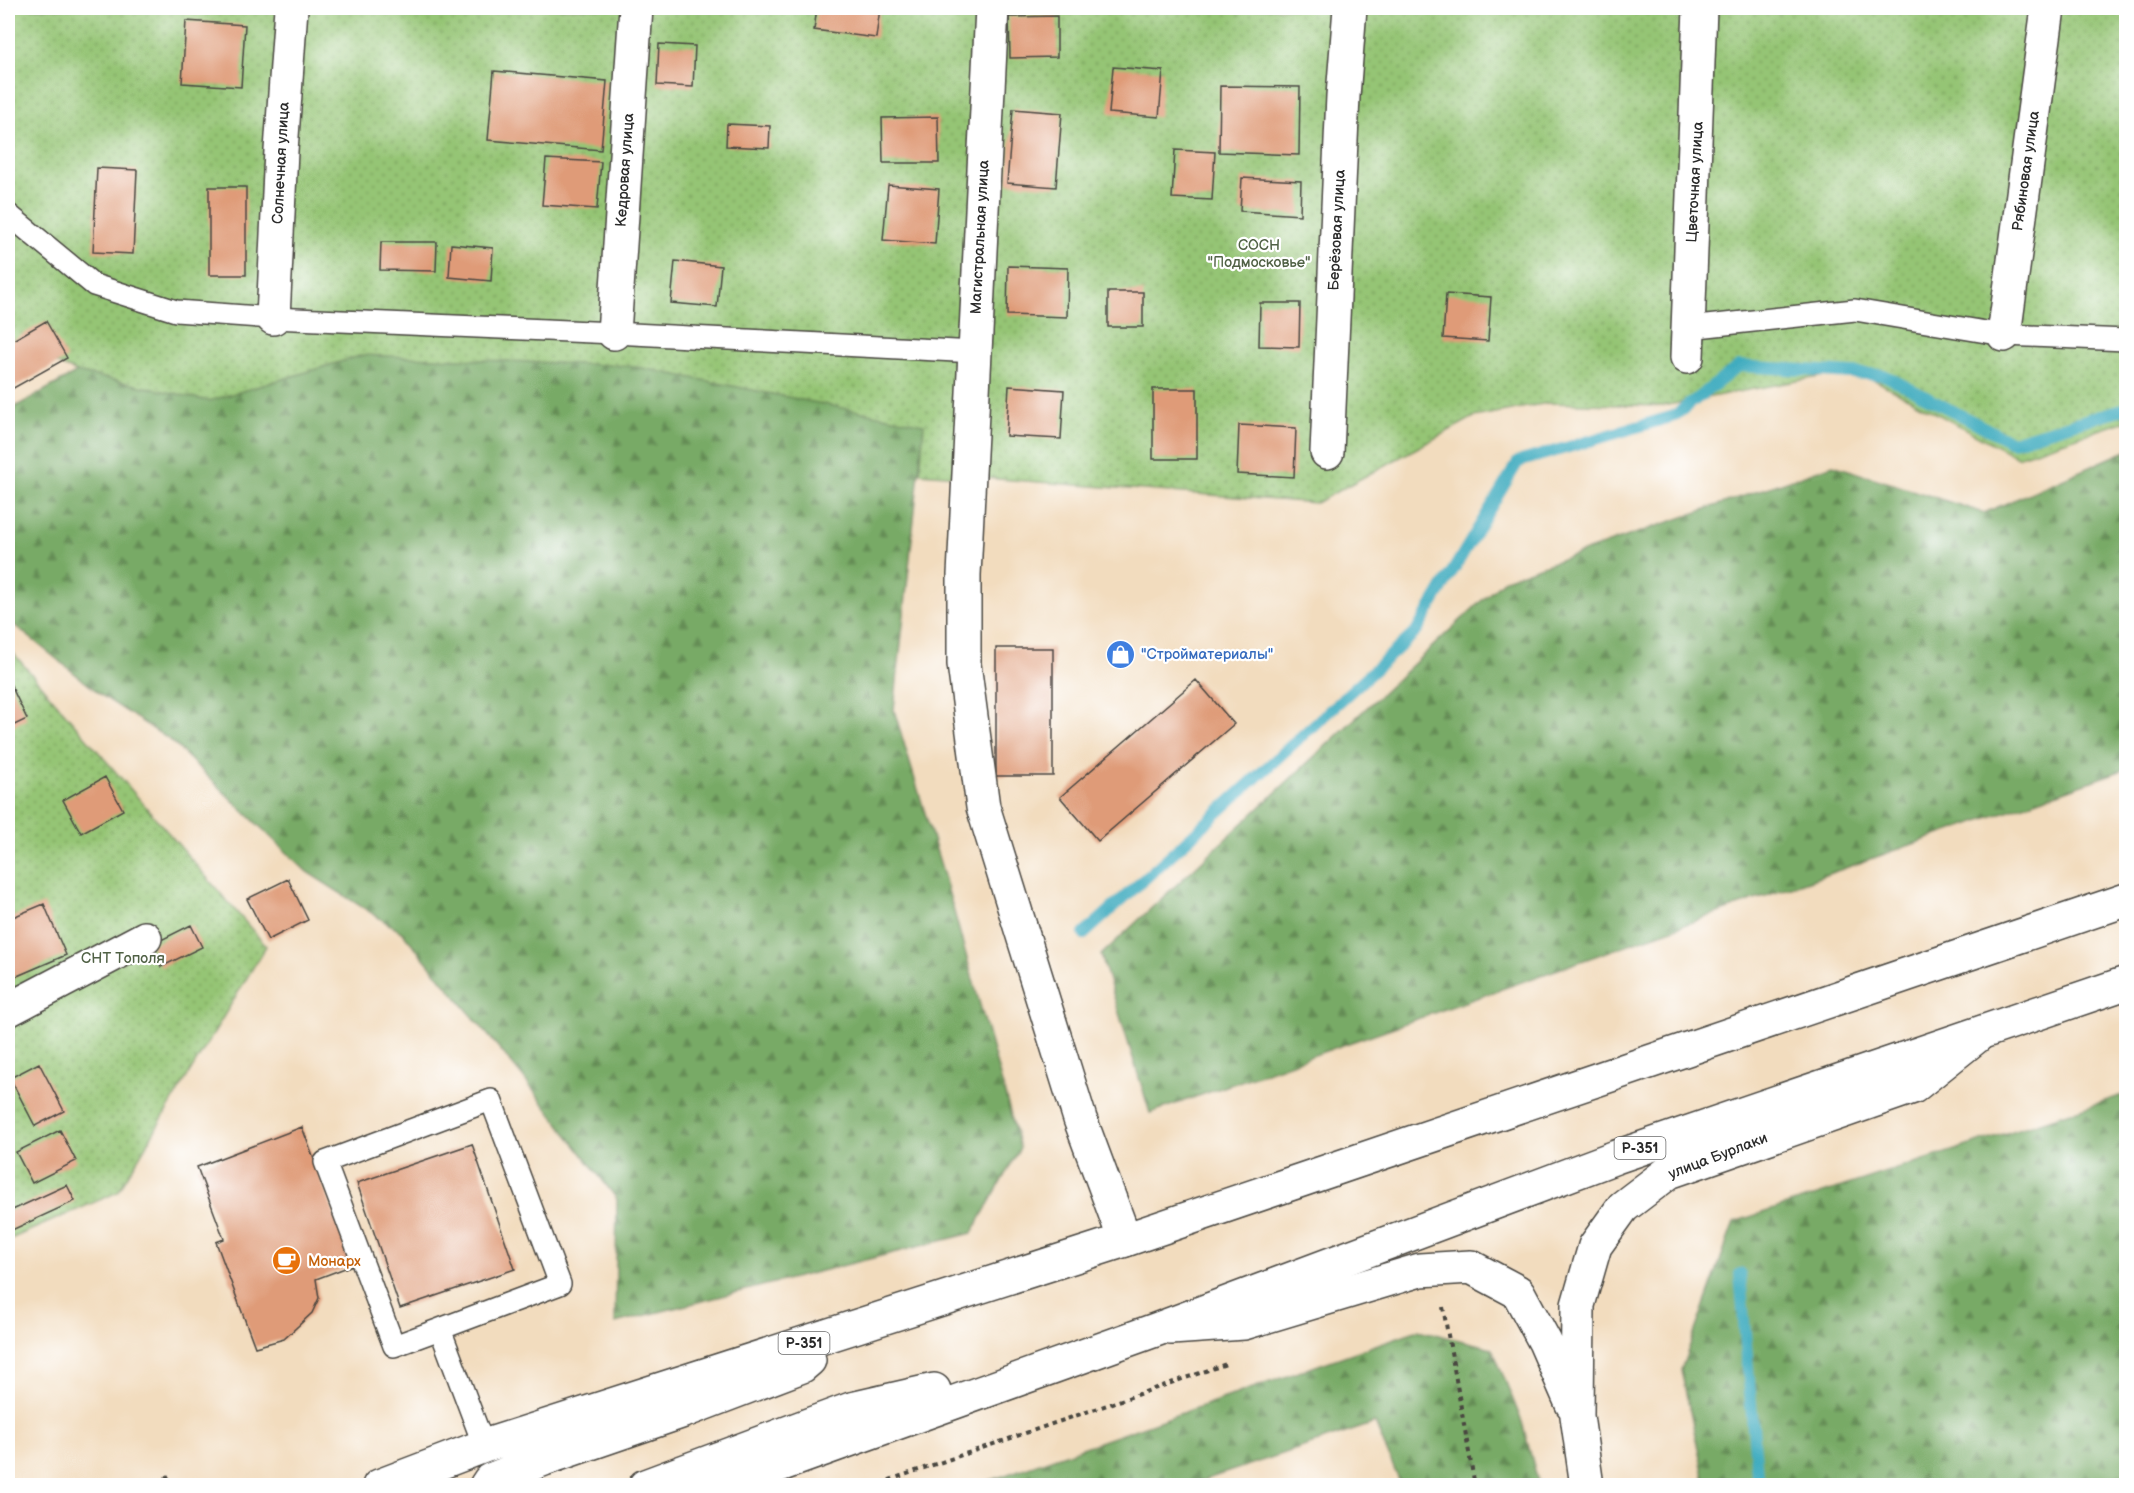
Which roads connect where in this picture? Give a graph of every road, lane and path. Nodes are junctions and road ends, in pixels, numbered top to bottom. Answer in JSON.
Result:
{"nodes":[{"id":1,"x":291,"y":8,"type":"edge"},
{"id":2,"x":636,"y":8,"type":"edge"},
{"id":3,"x":992,"y":8,"type":"edge"},
{"id":4,"x":1350,"y":8,"type":"edge"},
{"id":5,"x":1700,"y":8,"type":"edge"},
{"id":6,"x":2048,"y":8,"type":"edge"},
{"id":7,"x":8,"y":214,"type":"edge"},
{"id":8,"x":273,"y":318,"type":"junction"},
{"id":9,"x":614,"y":333,"type":"junction"},
{"id":10,"x":2004,"y":335,"type":"junction"},
{"id":11,"x":2127,"y":340,"type":"edge"},
{"id":12,"x":1688,"y":343,"type":"joint"},
{"id":13,"x":975,"y":352,"type":"junction"},
{"id":14,"x":1327,"y":452,"type":"dead end"},
{"id":15,"x":2127,"y":900,"type":"edge"},
{"id":16,"x":145,"y":938,"type":"dead end"},
{"id":17,"x":2127,"y":983,"type":"edge"},
{"id":18,"x":8,"y":1010,"type":"edge"},
{"id":19,"x":1980,"y":1033,"type":"junction"},
{"id":20,"x":1125,"y":1240,"type":"junction"},
{"id":21,"x":1442,"y":1303,"type":"dead end"},
{"id":22,"x":440,"y":1329,"type":"junction"},
{"id":23,"x":1158,"y":1329,"type":"junction"},
{"id":24,"x":845,"y":1330,"type":"junction"},
{"id":25,"x":1068,"y":1361,"type":"junction"},
{"id":26,"x":1236,"y":1361,"type":"dead end"},
{"id":27,"x":1577,"y":1416,"type":"junction"},
{"id":28,"x":484,"y":1446,"type":"junction"},
{"id":29,"x":171,"y":1475,"type":"dead end"},
{"id":30,"x":149,"y":1485,"type":"edge"},
{"id":31,"x":379,"y":1485,"type":"edge"},
{"id":32,"x":486,"y":1485,"type":"edge"},
{"id":33,"x":645,"y":1485,"type":"edge"},
{"id":34,"x":722,"y":1485,"type":"edge"},
{"id":35,"x":872,"y":1485,"type":"edge"},
{"id":36,"x":1475,"y":1485,"type":"edge"},
{"id":37,"x":1587,"y":1485,"type":"edge"}],
"edges":[{"from":1,"to":8,"type":"main road","name":"Солнечная улица"},
{"from":2,"to":9,"type":"main road","name":"Кедровая улица"},
{"from":3,"to":13,"type":"main road","name":"Магистральная улица"},
{"from":4,"to":14,"type":"main road","name":"Берёзовая улица"},
{"from":5,"to":12,"type":"main road","name":"Цветочная улица"},
{"from":6,"to":10,"type":"main road","name":"Рябиновая улица"},
{"from":7,"to":8,"type":"lane"},
{"from":8,"to":9,"type":"lane"},
{"from":9,"to":13,"type":"lane"},
{"from":10,"to":11,"type":"lane"},
{"from":10,"to":12,"type":"lane"},
{"from":13,"to":20,"type":"main road","name":"Магистральная улица"},
{"from":15,"to":20,"type":"main road","number":"Р-351"},
{"from":16,"to":18,"type":"main road"},
{"from":17,"to":19,"type":"main road","number":"Р-351"},
{"from":19,"to":23,"type":"main road","number":"Р-351"},
{"from":19,"to":27,"type":"main road","name":"улица Бурлаки"},
{"from":20,"to":24,"type":"main road","number":"Р-351"},
{"from":21,"to":36,"type":"path"},
{"from":22,"to":22,"type":"lane"},
{"from":22,"to":28,"type":"lane"},
{"from":23,"to":25,"type":"main road","number":"Р-351"},
{"from":23,"to":27,"type":"main road","name":"улица Бурлаки"},
{"from":24,"to":28,"type":"main road","number":"Р-351"},
{"from":24,"to":32,"type":"main road"},
{"from":25,"to":33,"type":"main road"},
{"from":25,"to":34,"type":"main road","number":"Р-351"},
{"from":26,"to":35,"type":"path"},
{"from":27,"to":37,"type":"main road","name":"улица Бурлаки"},
{"from":28,"to":31,"type":"main road","number":"Р-351"},
{"from":29,"to":30,"type":"path"}]}
